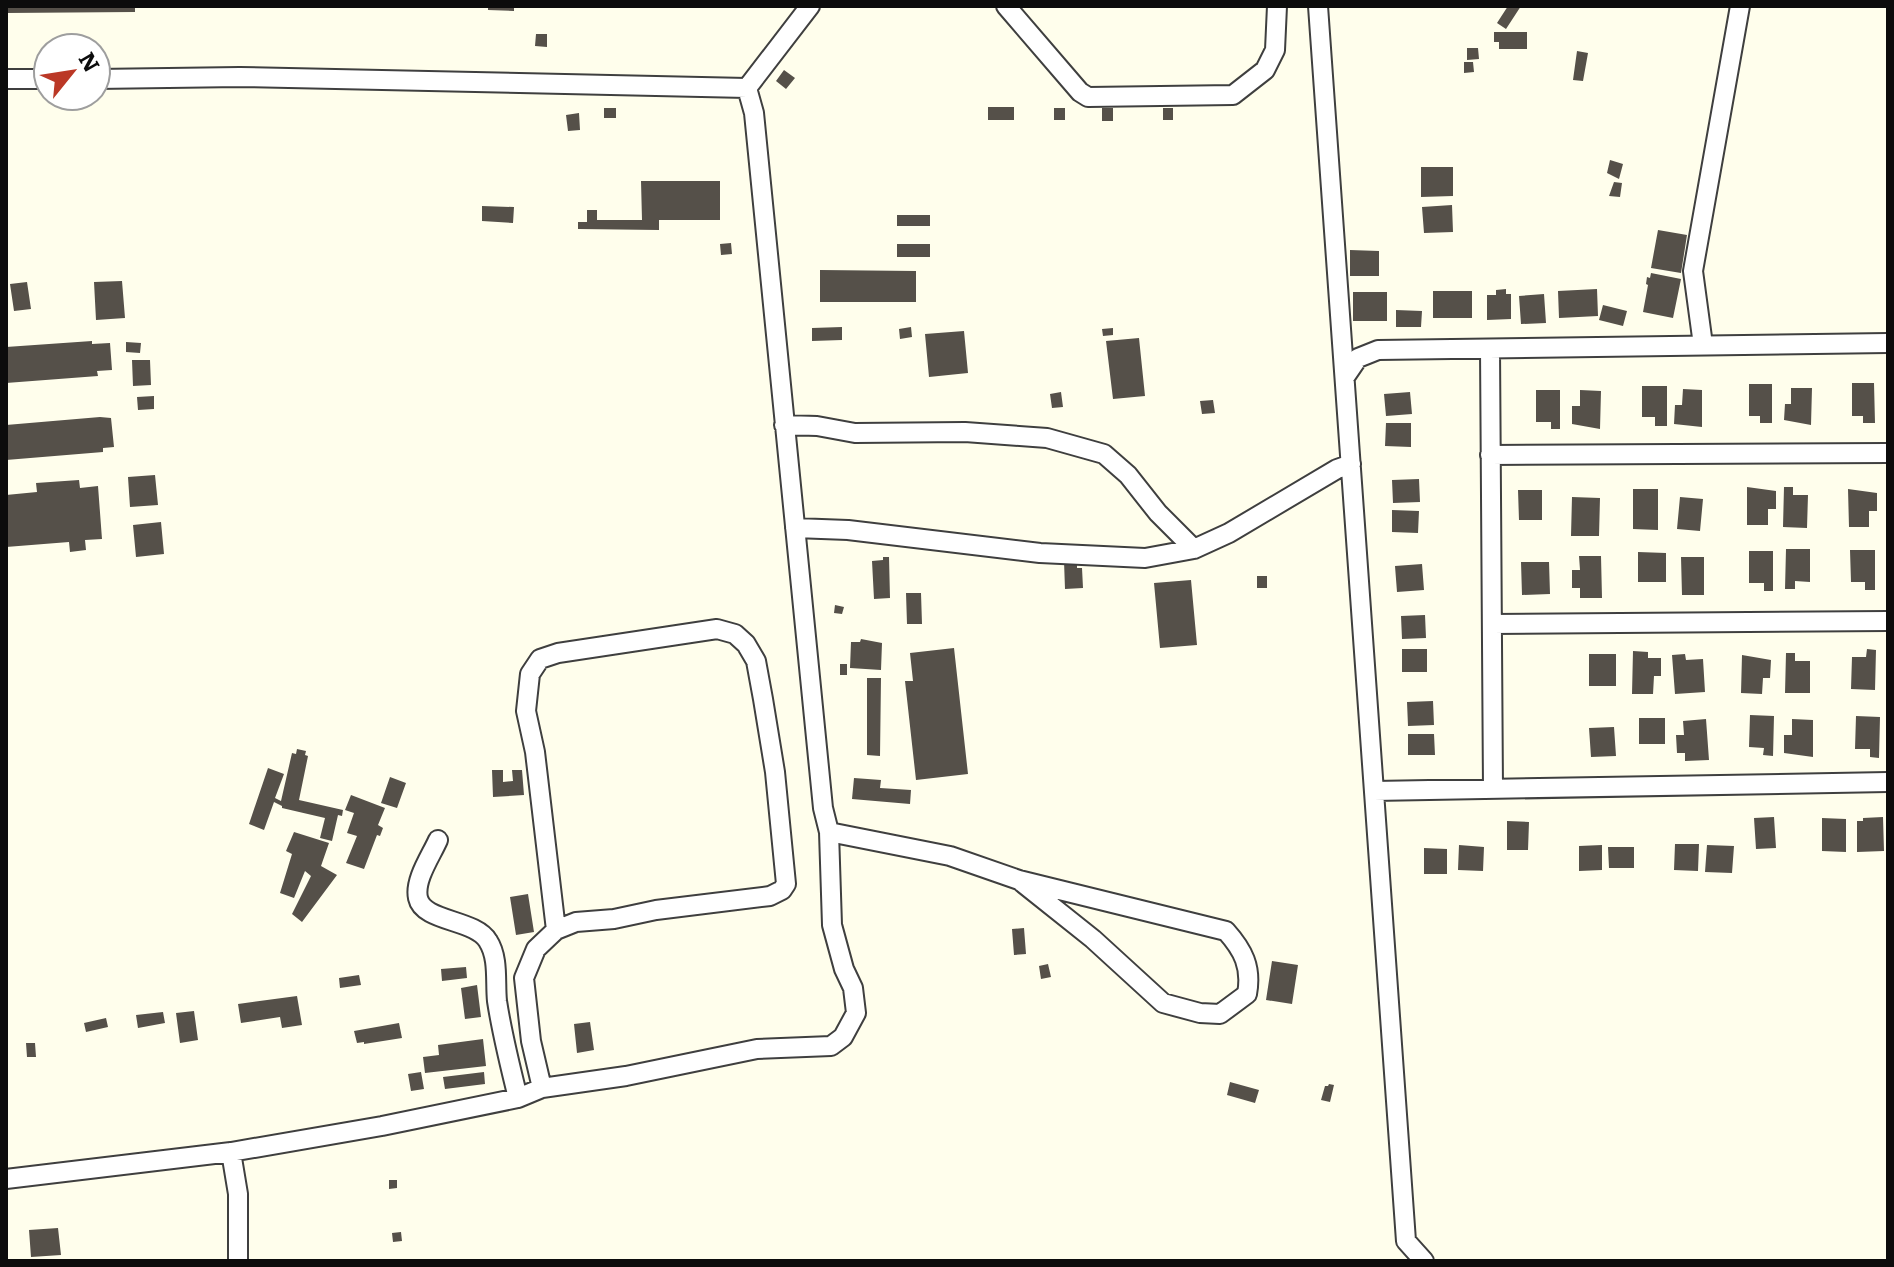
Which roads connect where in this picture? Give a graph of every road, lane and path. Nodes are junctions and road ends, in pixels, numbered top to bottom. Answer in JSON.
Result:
{"nodes":[{"id":1,"x":810,"y":6,"type":"edge"},
{"id":2,"x":1006,"y":6,"type":"edge"},
{"id":3,"x":1277,"y":6,"type":"edge"},
{"id":4,"x":1318,"y":6,"type":"edge"},
{"id":5,"x":1740,"y":6,"type":"edge"},
{"id":6,"x":6,"y":79,"type":"edge"},
{"id":7,"x":32,"y":79,"type":"edge"},
{"id":8,"x":112,"y":79,"type":"edge"},
{"id":9,"x":747,"y":88,"type":"junction"},
{"id":10,"x":1888,"y":343,"type":"edge"},
{"id":11,"x":1703,"y":345,"type":"junction"},
{"id":12,"x":1490,"y":349,"type":"junction"},
{"id":13,"x":1345,"y":377,"type":"junction"},
{"id":14,"x":784,"y":425,"type":"junction"},
{"id":15,"x":1888,"y":453,"type":"edge"},
{"id":16,"x":1490,"y":455,"type":"junction"},
{"id":17,"x":1351,"y":464,"type":"junction"},
{"id":18,"x":795,"y":528,"type":"junction"},
{"id":19,"x":1194,"y":549,"type":"junction"},
{"id":20,"x":1888,"y":621,"type":"edge"},
{"id":21,"x":1492,"y":624,"type":"junction"},
{"id":22,"x":1888,"y":782,"type":"edge"},
{"id":23,"x":1493,"y":789,"type":"junction"},
{"id":24,"x":1374,"y":791,"type":"junction"},
{"id":25,"x":829,"y":832,"type":"junction"},
{"id":26,"x":438,"y":840,"type":"dead end"},
{"id":27,"x":1019,"y":880,"type":"junction"},
{"id":28,"x":556,"y":930,"type":"junction"},
{"id":29,"x":542,"y":1088,"type":"junction"},
{"id":30,"x":518,"y":1098,"type":"junction"},
{"id":31,"x":231,"y":1152,"type":"junction"},
{"id":32,"x":6,"y":1179,"type":"edge"},
{"id":33,"x":238,"y":1261,"type":"edge"},
{"id":34,"x":1424,"y":1261,"type":"edge"}],
"edges":[{"from":1,"to":9,"type":"street"},
{"from":2,"to":3,"type":"street"},
{"from":4,"to":13,"type":"street"},
{"from":5,"to":11,"type":"street"},
{"from":6,"to":7,"type":"street"},
{"from":8,"to":9,"type":"street"},
{"from":9,"to":14,"type":"street"},
{"from":10,"to":11,"type":"street"},
{"from":11,"to":12,"type":"street"},
{"from":12,"to":13,"type":"street"},
{"from":12,"to":16,"type":"street"},
{"from":13,"to":17,"type":"street"},
{"from":14,"to":18,"type":"street"},
{"from":14,"to":19,"type":"street"},
{"from":15,"to":16,"type":"street"},
{"from":16,"to":21,"type":"street"},
{"from":17,"to":19,"type":"street"},
{"from":17,"to":24,"type":"street"},
{"from":18,"to":19,"type":"street"},
{"from":18,"to":25,"type":"street"},
{"from":20,"to":21,"type":"street"},
{"from":21,"to":23,"type":"street"},
{"from":22,"to":23,"type":"street"},
{"from":23,"to":24,"type":"street"},
{"from":24,"to":34,"type":"street"},
{"from":25,"to":27,"type":"street"},
{"from":25,"to":29,"type":"street"},
{"from":26,"to":30,"type":"street"},
{"from":27,"to":27,"type":"street"},
{"from":28,"to":28,"type":"street"},
{"from":28,"to":29,"type":"street"},
{"from":29,"to":30,"type":"street"},
{"from":30,"to":31,"type":"street"},
{"from":31,"to":32,"type":"street"},
{"from":31,"to":33,"type":"street"}]}
